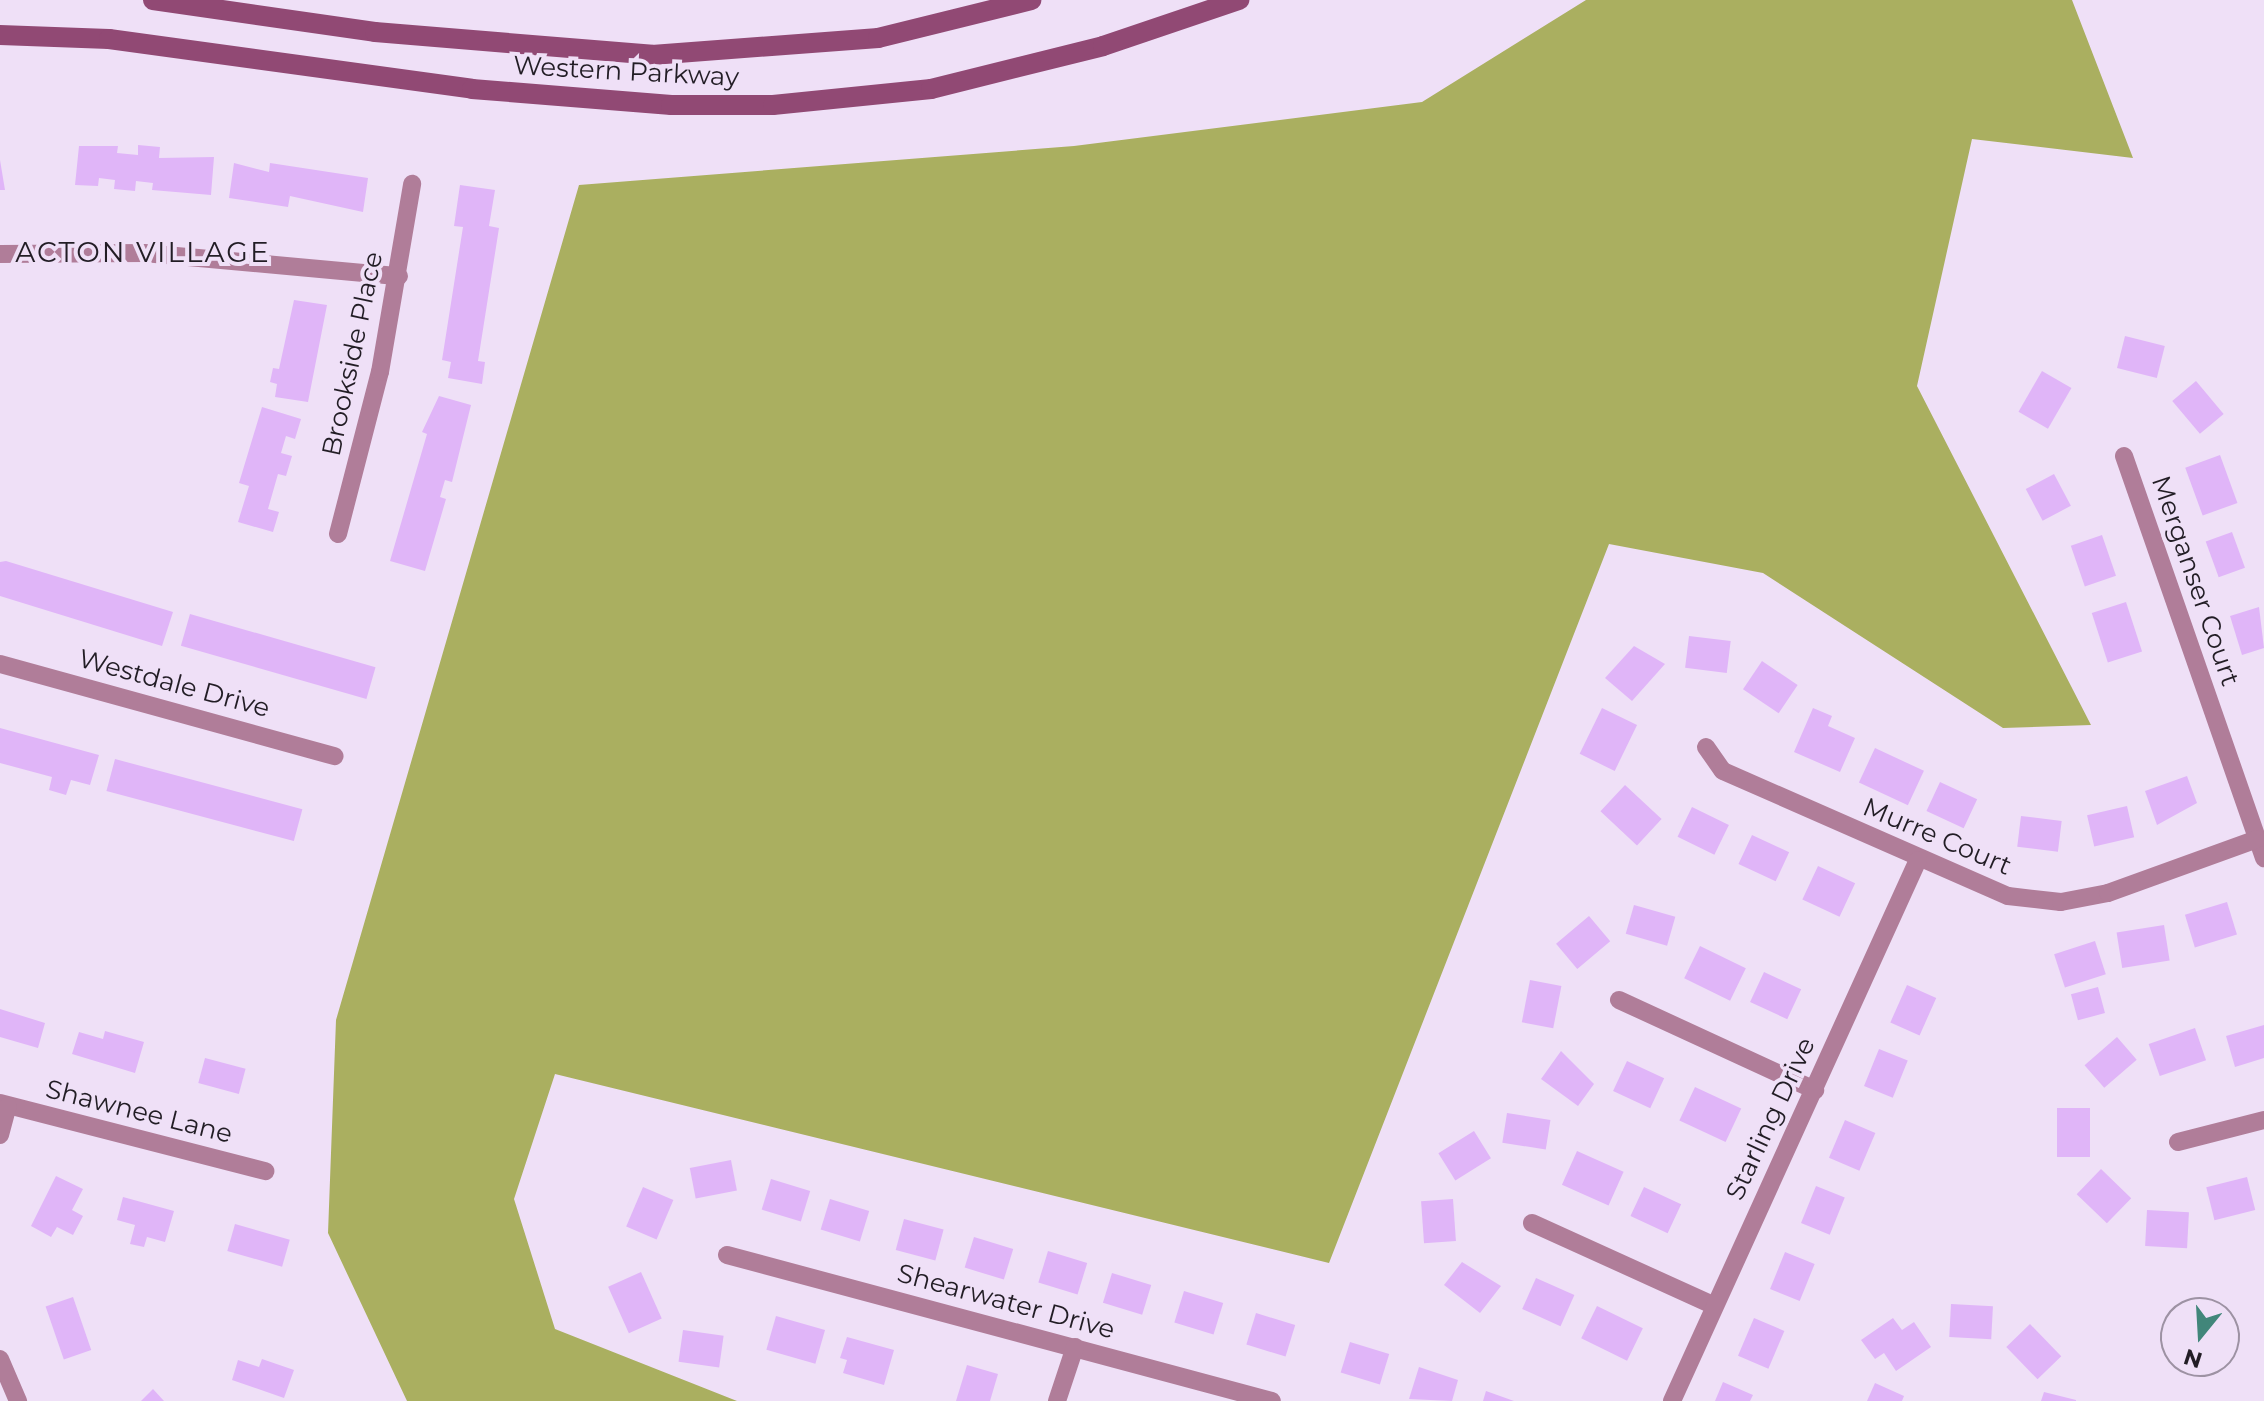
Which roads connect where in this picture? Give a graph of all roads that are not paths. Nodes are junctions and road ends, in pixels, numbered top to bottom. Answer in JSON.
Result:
{"nodes":[{"id":1,"x":153,"y":0,"type":"edge"},
{"id":2,"x":1031,"y":0,"type":"edge"},
{"id":3,"x":1239,"y":0,"type":"edge"},
{"id":4,"x":0,"y":35,"type":"edge"},
{"id":5,"x":412,"y":184,"type":"dead end"},
{"id":6,"x":0,"y":254,"type":"edge"},
{"id":7,"x":399,"y":276,"type":"junction"},
{"id":8,"x":2124,"y":456,"type":"dead end"},
{"id":9,"x":338,"y":534,"type":"dead end"},
{"id":10,"x":0,"y":664,"type":"edge"},
{"id":11,"x":1706,"y":747,"type":"dead end"},
{"id":12,"x":335,"y":756,"type":"dead end"},
{"id":13,"x":2257,"y":839,"type":"junction"},
{"id":14,"x":2264,"y":858,"type":"edge"},
{"id":15,"x":1918,"y":860,"type":"junction"},
{"id":16,"x":1619,"y":1000,"type":"dead end"},
{"id":17,"x":1815,"y":1090,"type":"junction"},
{"id":18,"x":4,"y":1105,"type":"edge"},
{"id":19,"x":2264,"y":1120,"type":"edge"},
{"id":20,"x":0,"y":1135,"type":"edge"},
{"id":21,"x":2178,"y":1142,"type":"dead end"},
{"id":22,"x":265,"y":1171,"type":"dead end"},
{"id":23,"x":1532,"y":1223,"type":"dead end"},
{"id":24,"x":727,"y":1255,"type":"dead end"},
{"id":25,"x":1713,"y":1305,"type":"junction"},
{"id":26,"x":1075,"y":1347,"type":"junction"},
{"id":27,"x":0,"y":1359,"type":"edge"},
{"id":28,"x":18,"y":1401,"type":"edge"},
{"id":29,"x":1057,"y":1401,"type":"edge"},
{"id":30,"x":1272,"y":1401,"type":"edge"},
{"id":31,"x":1672,"y":1401,"type":"edge"}],
"edges":[{"from":1,"to":2,"type":"main road","name":"Western Parkway"},
{"from":3,"to":4,"type":"main road","name":"Western Parkway"},
{"from":5,"to":7,"type":"street","name":"Brookside Place"},
{"from":6,"to":7,"type":"street"},
{"from":7,"to":9,"type":"street","name":"Brookside Place"},
{"from":8,"to":13,"type":"street","name":"Merganser Court"},
{"from":10,"to":12,"type":"street","name":"Westdale Drive"},
{"from":11,"to":15,"type":"street","name":"Murre Court"},
{"from":13,"to":14,"type":"street","name":"Merganser Court"},
{"from":13,"to":15,"type":"street","name":"Murre Court"},
{"from":15,"to":17,"type":"street","name":"Starling Drive"},
{"from":16,"to":17,"type":"street"},
{"from":17,"to":25,"type":"street","name":"Starling Drive"},
{"from":18,"to":20,"type":"street"},
{"from":18,"to":22,"type":"street","name":"Shawnee Lane"},
{"from":19,"to":21,"type":"street"},
{"from":23,"to":25,"type":"street"},
{"from":24,"to":26,"type":"street","name":"Shearwater Drive"},
{"from":25,"to":31,"type":"street","name":"Starling Drive"},
{"from":26,"to":29,"type":"street"},
{"from":26,"to":30,"type":"street","name":"Shearwater Drive"},
{"from":27,"to":28,"type":"street"}]}
